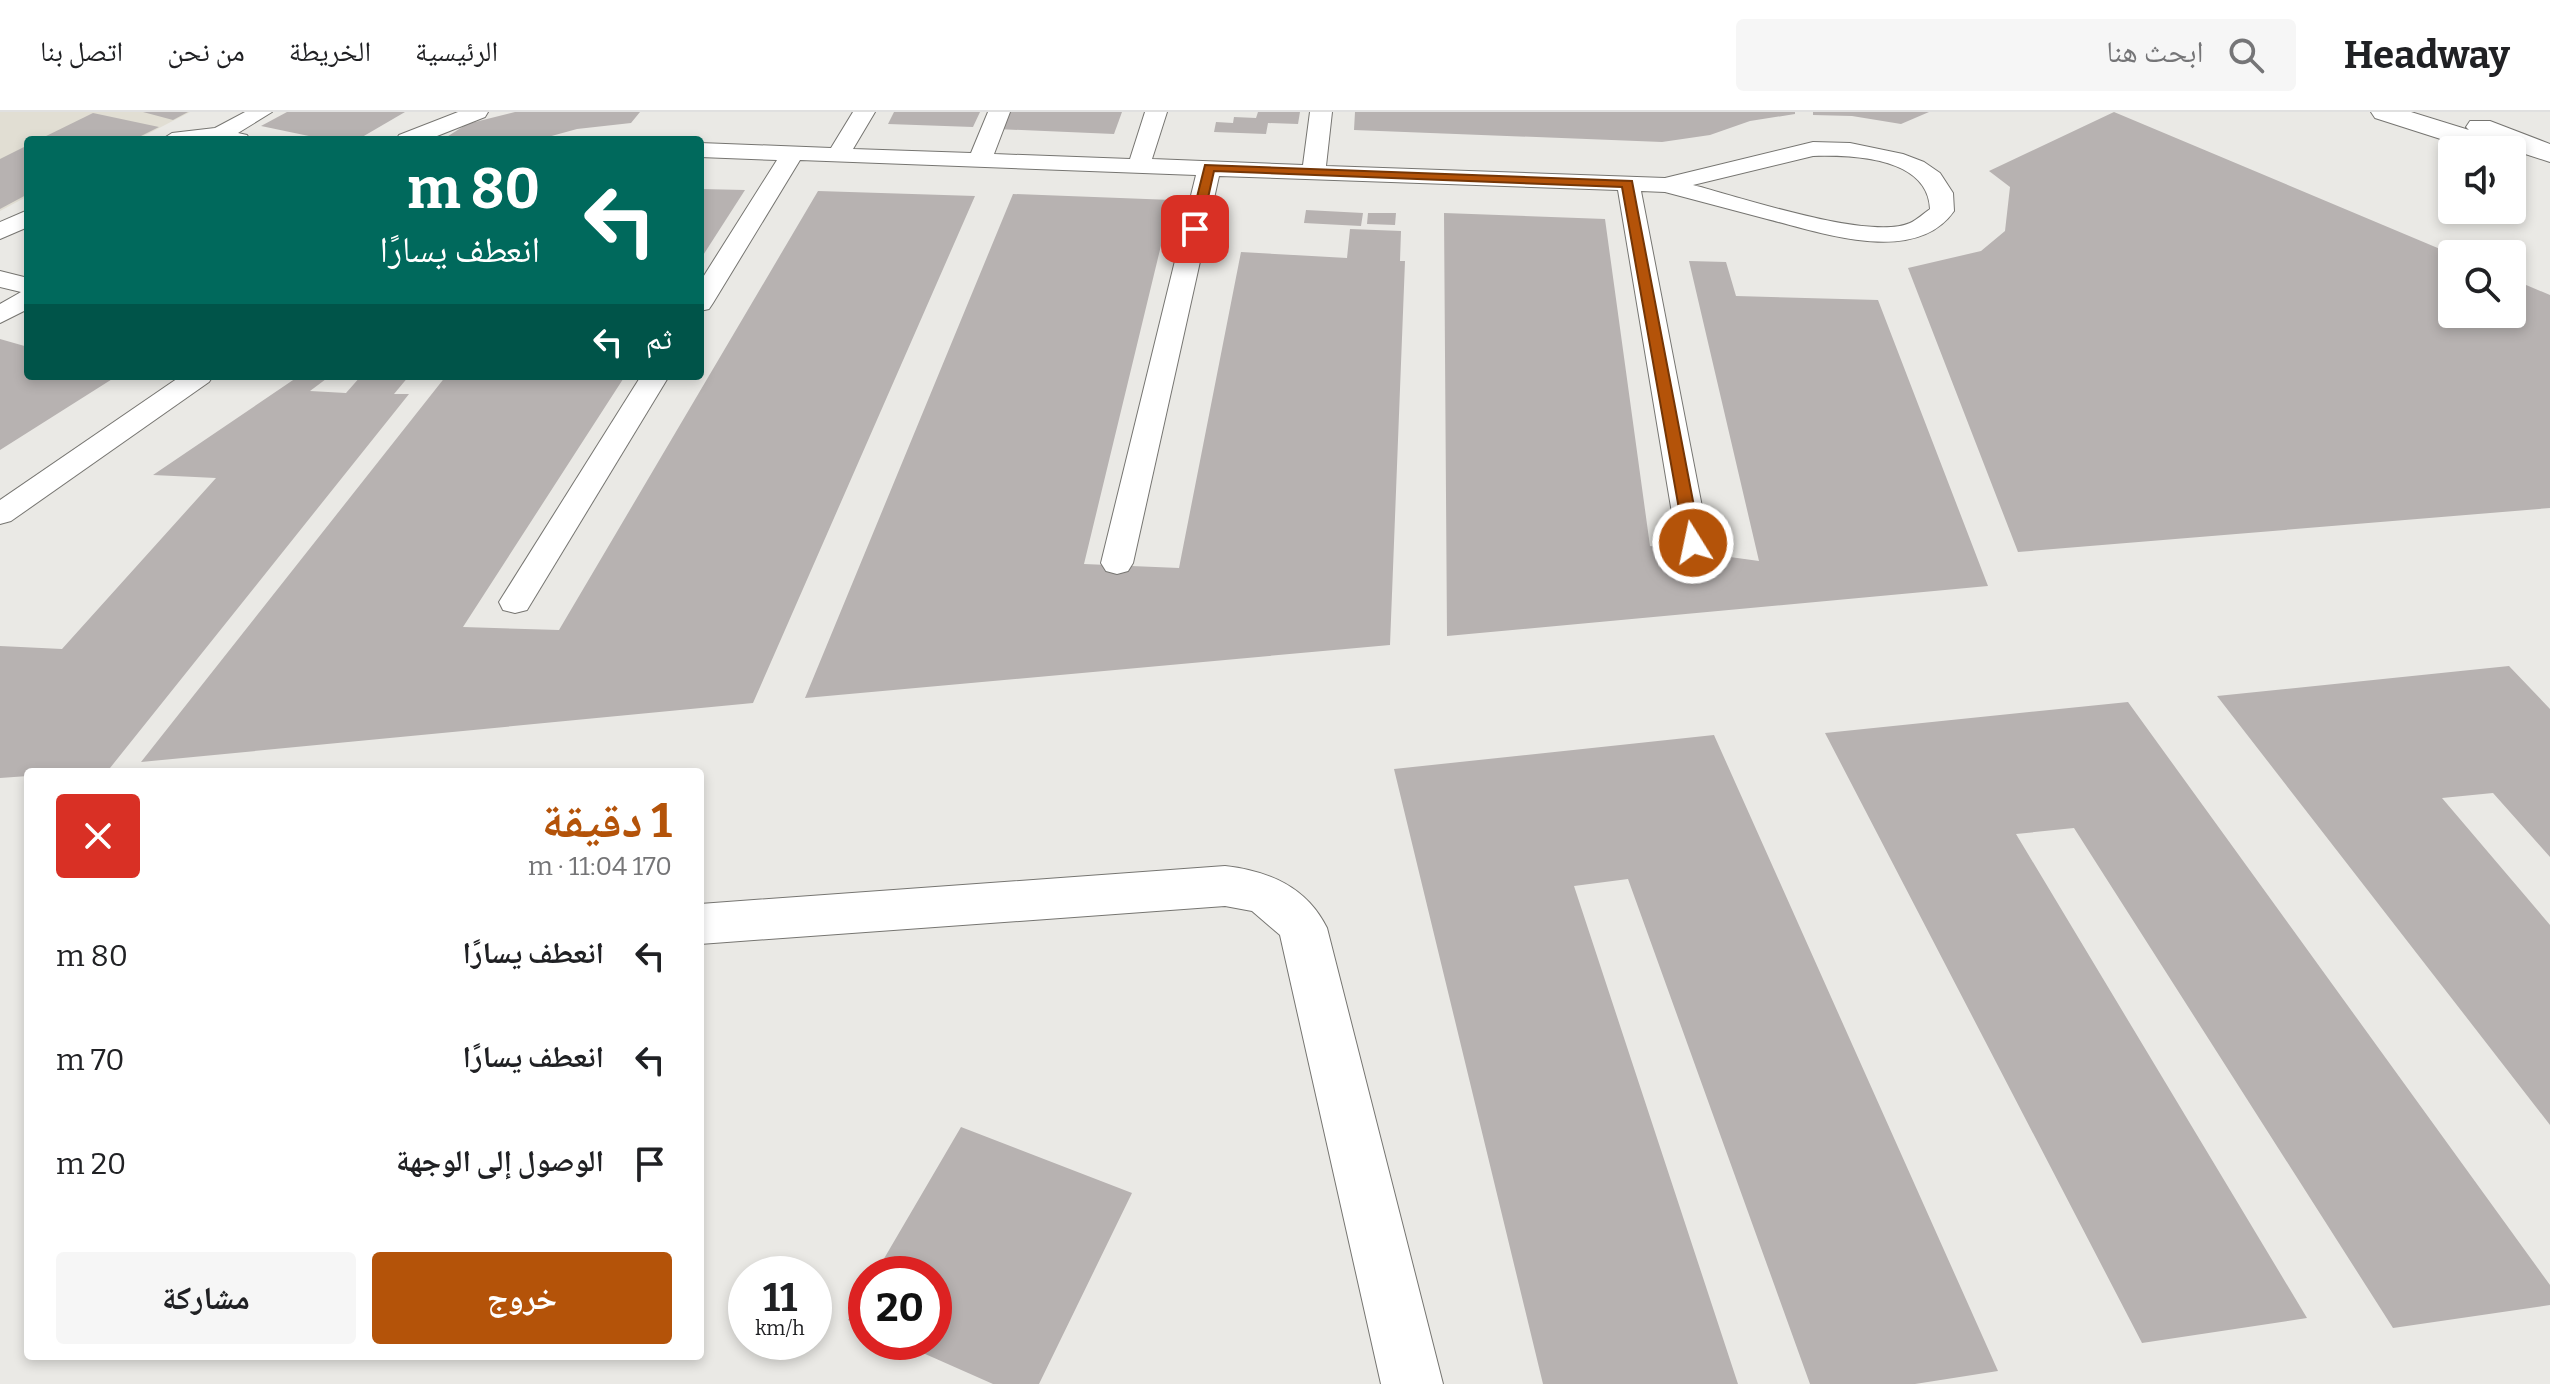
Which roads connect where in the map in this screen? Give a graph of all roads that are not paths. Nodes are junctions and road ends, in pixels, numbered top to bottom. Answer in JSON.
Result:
{"nodes":[{"id":1,"x":261,"y":112,"type":"edge"},
{"id":2,"x":477,"y":112,"type":"edge"},
{"id":3,"x":864,"y":112,"type":"edge"},
{"id":4,"x":999,"y":112,"type":"edge"},
{"id":5,"x":1156,"y":112,"type":"edge"},
{"id":6,"x":1321,"y":112,"type":"edge"},
{"id":7,"x":2384,"y":112,"type":"edge"},
{"id":8,"x":2440,"y":112,"type":"edge"},
{"id":9,"x":187,"y":136,"type":"edge"},
{"id":10,"x":211,"y":136,"type":"edge"},
{"id":11,"x":231,"y":136,"type":"edge"},
{"id":12,"x":417,"y":136,"type":"edge"},
{"id":13,"x":2459,"y":136,"type":"edge"},
{"id":14,"x":704,"y":150,"type":"edge"},
{"id":15,"x":793,"y":153,"type":"junction"},
{"id":16,"x":2550,"y":154,"type":"edge"},
{"id":17,"x":838,"y":155,"type":"junction"},
{"id":18,"x":2526,"y":157,"type":"edge"},
{"id":19,"x":980,"y":159,"type":"junction"},
{"id":20,"x":1139,"y":165,"type":"junction"},
{"id":21,"x":2550,"y":165,"type":"edge"},
{"id":22,"x":1209,"y":168,"type":"junction"},
{"id":23,"x":1314,"y":172,"type":"junction"},
{"id":24,"x":1628,"y":183,"type":"junction"},
{"id":25,"x":1665,"y":185,"type":"junction"},
{"id":26,"x":24,"y":219,"type":"edge"},
{"id":27,"x":0,"y":232,"type":"edge"},
{"id":28,"x":13,"y":287,"type":"edge"},
{"id":29,"x":704,"y":297,"type":"edge"},
{"id":30,"x":0,"y":315,"type":"edge"},
{"id":31,"x":193,"y":380,"type":"edge"},
{"id":32,"x":653,"y":380,"type":"edge"},
{"id":33,"x":0,"y":514,"type":"edge"},
{"id":34,"x":1693,"y":543,"type":"dead end"},
{"id":35,"x":1117,"y":563,"type":"dead end"},
{"id":36,"x":515,"y":602,"type":"dead end"},
{"id":37,"x":704,"y":924,"type":"edge"},
{"id":38,"x":1412,"y":1384,"type":"edge"}],
"edges":[{"from":1,"to":11,"type":"lane"},
{"from":2,"to":12,"type":"lane"},
{"from":3,"to":17,"type":"lane"},
{"from":4,"to":19,"type":"lane"},
{"from":5,"to":20,"type":"lane"},
{"from":6,"to":23,"type":"lane"},
{"from":7,"to":13,"type":"main road"},
{"from":8,"to":16,"type":"main road"},
{"from":9,"to":10,"type":"lane"},
{"from":14,"to":15,"type":"lane"},
{"from":15,"to":17,"type":"lane"},
{"from":15,"to":29,"type":"lane"},
{"from":17,"to":19,"type":"lane"},
{"from":18,"to":21,"type":"main road"},
{"from":19,"to":20,"type":"lane"},
{"from":20,"to":22,"type":"lane"},
{"from":22,"to":23,"type":"lane"},
{"from":22,"to":35,"type":"lane"},
{"from":23,"to":24,"type":"lane"},
{"from":24,"to":25,"type":"lane"},
{"from":24,"to":34,"type":"lane"},
{"from":25,"to":25,"type":"lane"},
{"from":26,"to":27,"type":"lane"},
{"from":28,"to":30,"type":"lane"},
{"from":31,"to":33,"type":"lane"},
{"from":32,"to":36,"type":"lane"},
{"from":37,"to":38,"type":"main road"}]}
